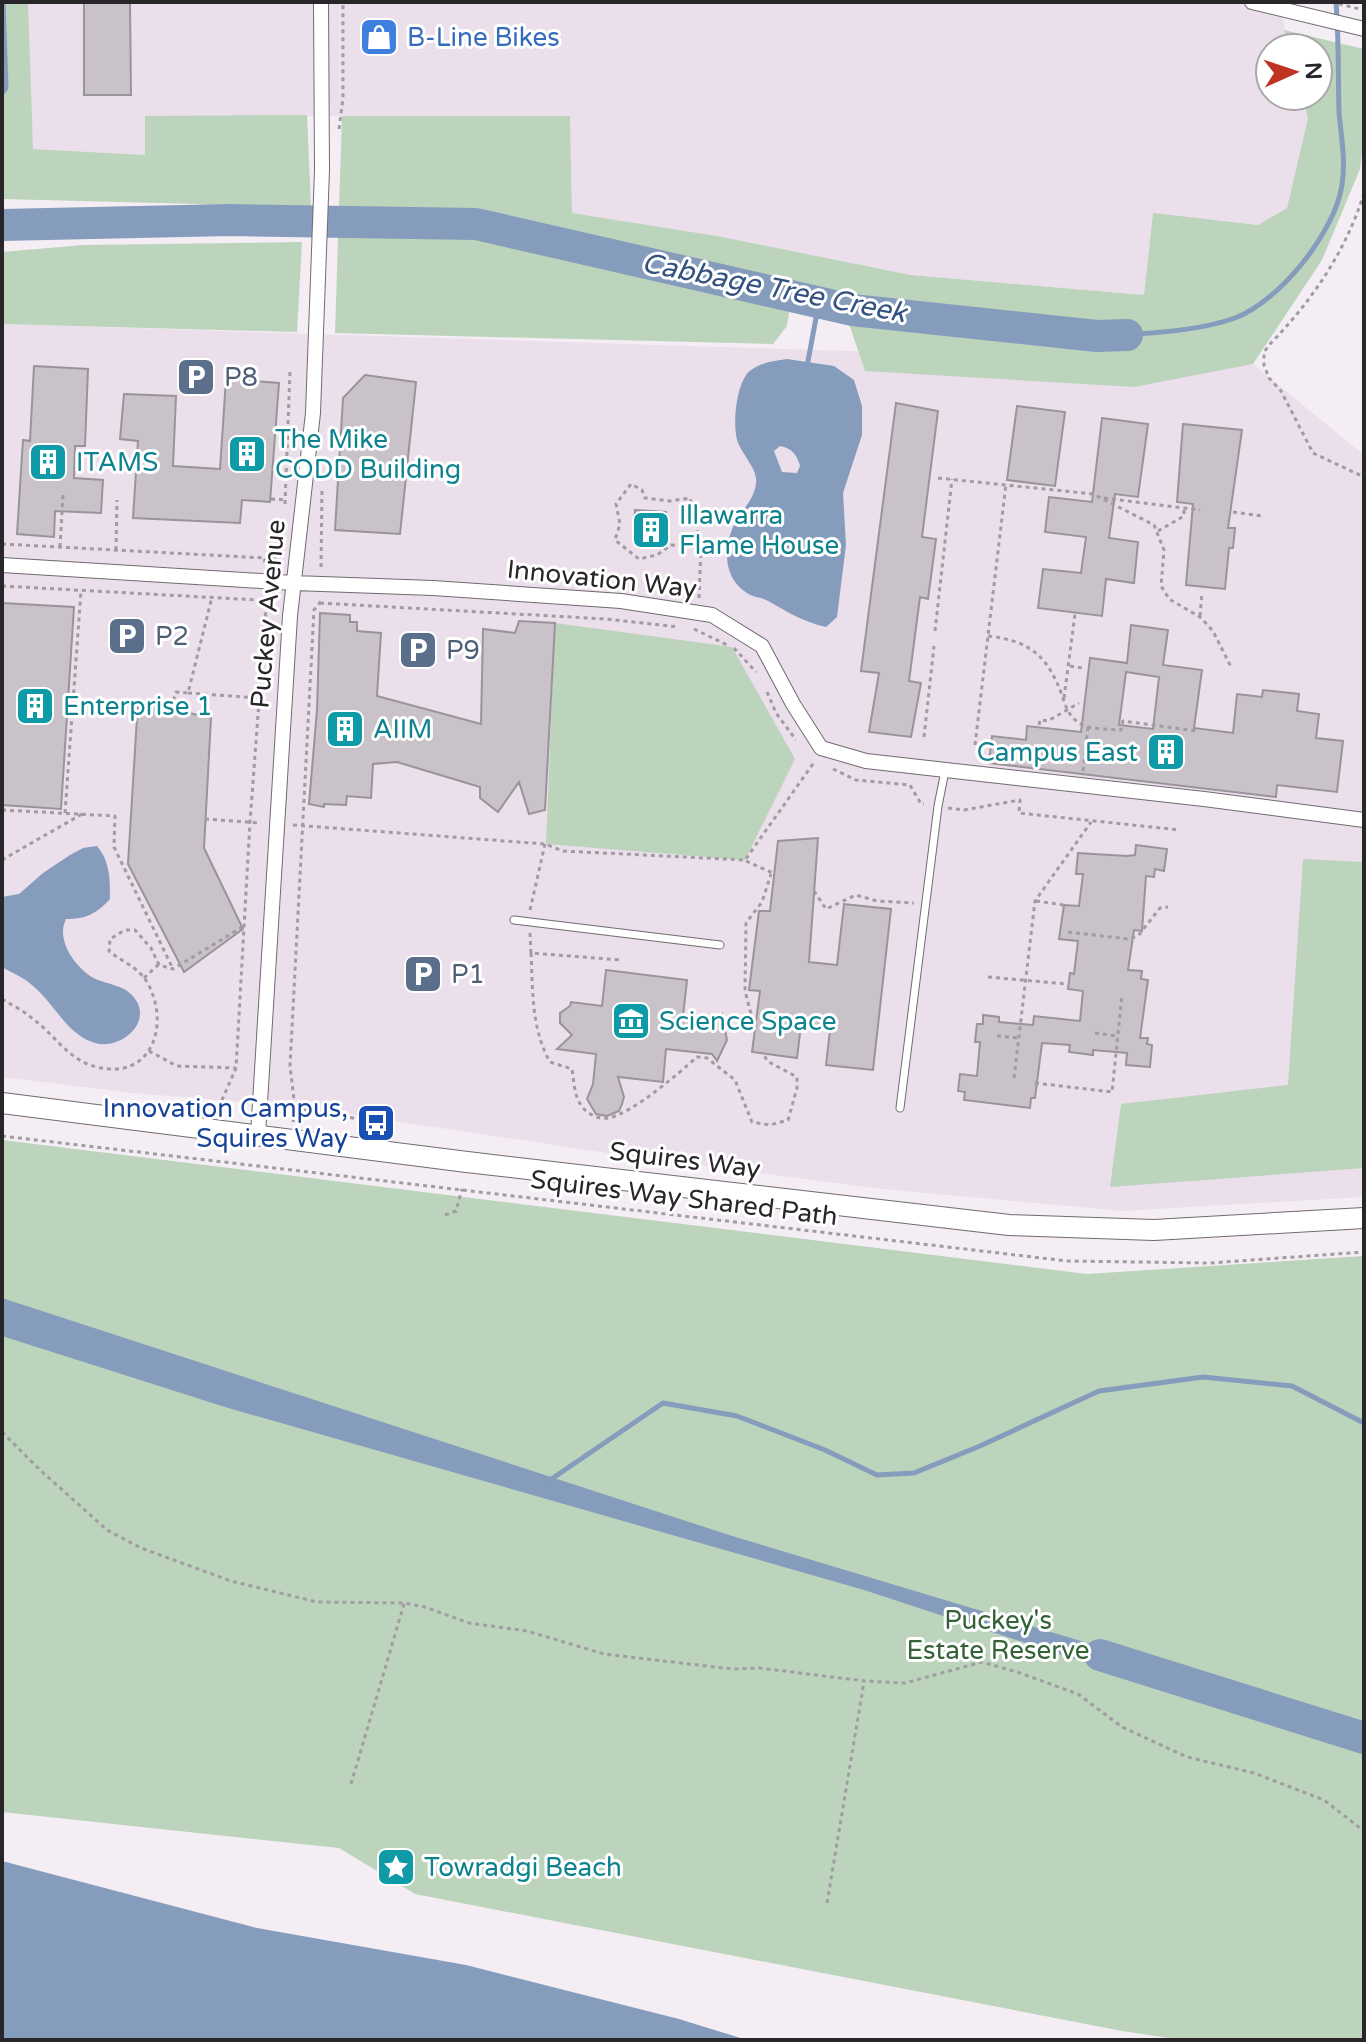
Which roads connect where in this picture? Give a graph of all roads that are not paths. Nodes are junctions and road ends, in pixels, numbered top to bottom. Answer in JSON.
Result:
{"nodes":[{"id":1,"x":321,"y":2,"type":"edge"},
{"id":2,"x":1264,"y":4,"type":"edge"},
{"id":3,"x":1364,"y":29,"type":"edge"},
{"id":4,"x":2,"y":565,"type":"edge"},
{"id":5,"x":294,"y":583,"type":"junction"},
{"id":6,"x":945,"y":771,"type":"junction"},
{"id":7,"x":1364,"y":820,"type":"edge"},
{"id":8,"x":514,"y":920,"type":"dead end"},
{"id":9,"x":720,"y":945,"type":"dead end"},
{"id":10,"x":2,"y":1103,"type":"edge"},
{"id":11,"x":900,"y":1108,"type":"dead end"},
{"id":12,"x":258,"y":1135,"type":"junction"},
{"id":13,"x":1364,"y":1218,"type":"edge"}],
"edges":[{"from":1,"to":5,"type":"street","name":"Puckey Avenue"},
{"from":2,"to":3,"type":"street"},
{"from":4,"to":5,"type":"street","name":"Innovation Way"},
{"from":5,"to":6,"type":"street","name":"Innovation Way"},
{"from":5,"to":12,"type":"street","name":"Puckey Avenue"},
{"from":6,"to":7,"type":"street","name":"Innovation Way"},
{"from":6,"to":11,"type":"lane"},
{"from":8,"to":9,"type":"lane"},
{"from":10,"to":12,"type":"main road","name":"Squires Way"},
{"from":12,"to":13,"type":"main road","name":"Squires Way"}]}
